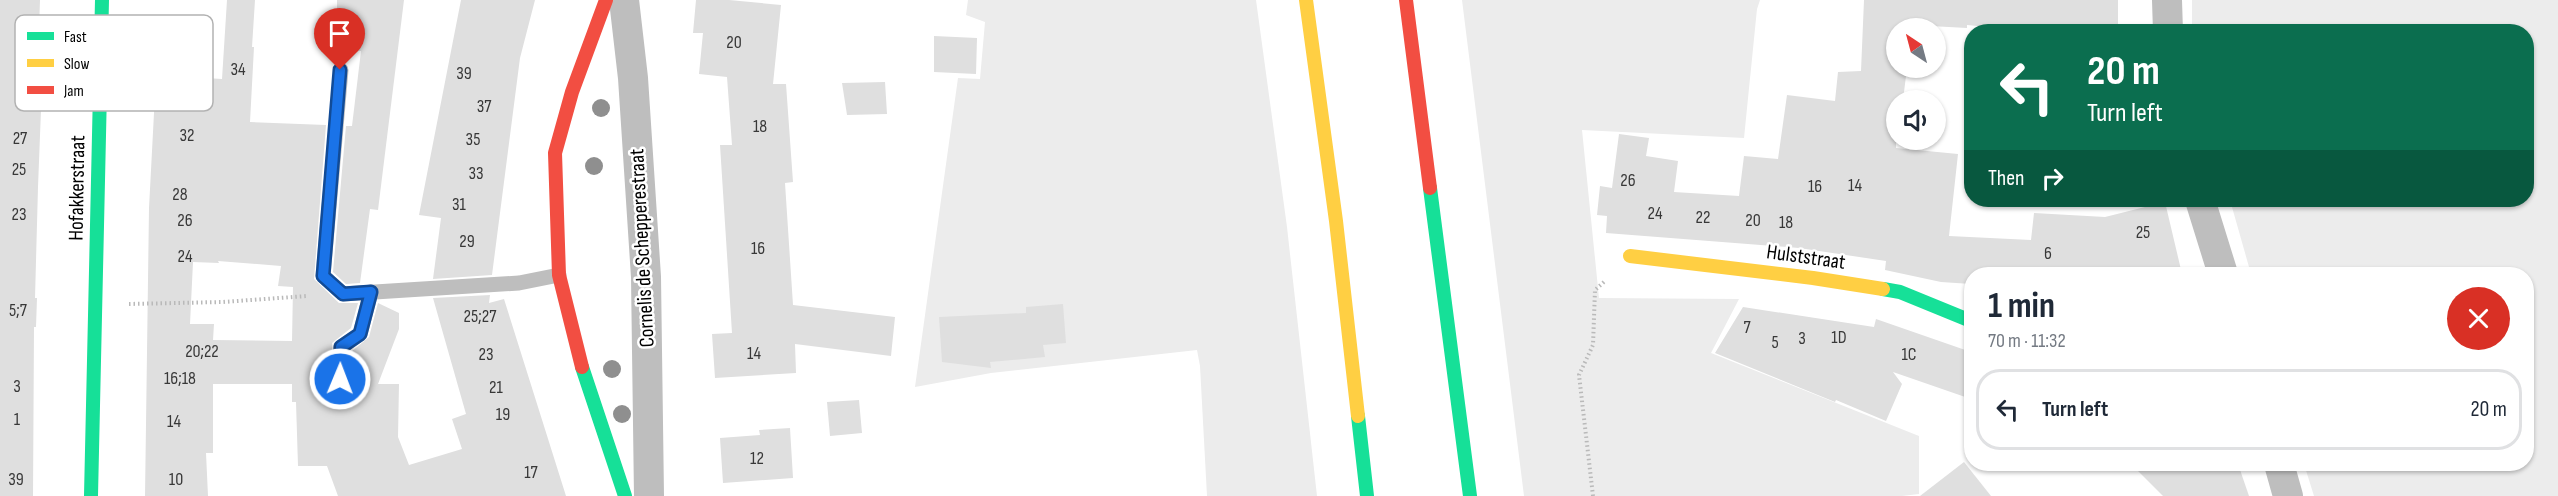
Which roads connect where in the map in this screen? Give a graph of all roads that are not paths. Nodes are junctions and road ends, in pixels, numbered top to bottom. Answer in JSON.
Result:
{"nodes":[{"id":1,"x":102,"y":0,"type":"edge"},
{"id":2,"x":606,"y":0,"type":"edge"},
{"id":3,"x":624,"y":0,"type":"edge"},
{"id":4,"x":1306,"y":0,"type":"edge"},
{"id":5,"x":1406,"y":0,"type":"edge"},
{"id":6,"x":2167,"y":0,"type":"edge"},
{"id":7,"x":102,"y":15,"type":"edge"},
{"id":8,"x":2168,"y":24,"type":"edge"},
{"id":9,"x":340,"y":70,"type":"dead end"},
{"id":10,"x":99,"y":111,"type":"edge"},
{"id":11,"x":2202,"y":207,"type":"edge"},
{"id":12,"x":1630,"y":256,"type":"road end"},
{"id":13,"x":2221,"y":267,"type":"edge"},
{"id":14,"x":559,"y":275,"type":"junction"},
{"id":15,"x":371,"y":292,"type":"junction"},
{"id":16,"x":1964,"y":318,"type":"edge"},
{"id":17,"x":340,"y":395,"type":"dead end"},
{"id":18,"x":2280,"y":471,"type":"edge"},
{"id":19,"x":91,"y":496,"type":"edge"},
{"id":20,"x":625,"y":496,"type":"edge"},
{"id":21,"x":649,"y":496,"type":"edge"},
{"id":22,"x":1367,"y":496,"type":"edge"},
{"id":23,"x":1470,"y":496,"type":"edge"},
{"id":24,"x":2288,"y":496,"type":"edge"}],
"edges":[{"from":1,"to":7,"type":"main road","name":"Hofakkerstraat"},
{"from":2,"to":14,"type":"main road"},
{"from":3,"to":21,"type":"street","name":"Cornelis de Schepperestraat"},
{"from":4,"to":22,"type":"main road"},
{"from":5,"to":23,"type":"main road"},
{"from":6,"to":8,"type":"street"},
{"from":9,"to":15,"type":"lane"},
{"from":10,"to":19,"type":"main road","name":"Hofakkerstraat"},
{"from":11,"to":13,"type":"street"},
{"from":12,"to":16,"type":"main road","name":"Hulststraat"},
{"from":14,"to":15,"type":"lane"},
{"from":14,"to":20,"type":"main road"},
{"from":15,"to":17,"type":"lane"},
{"from":18,"to":24,"type":"street"}]}
